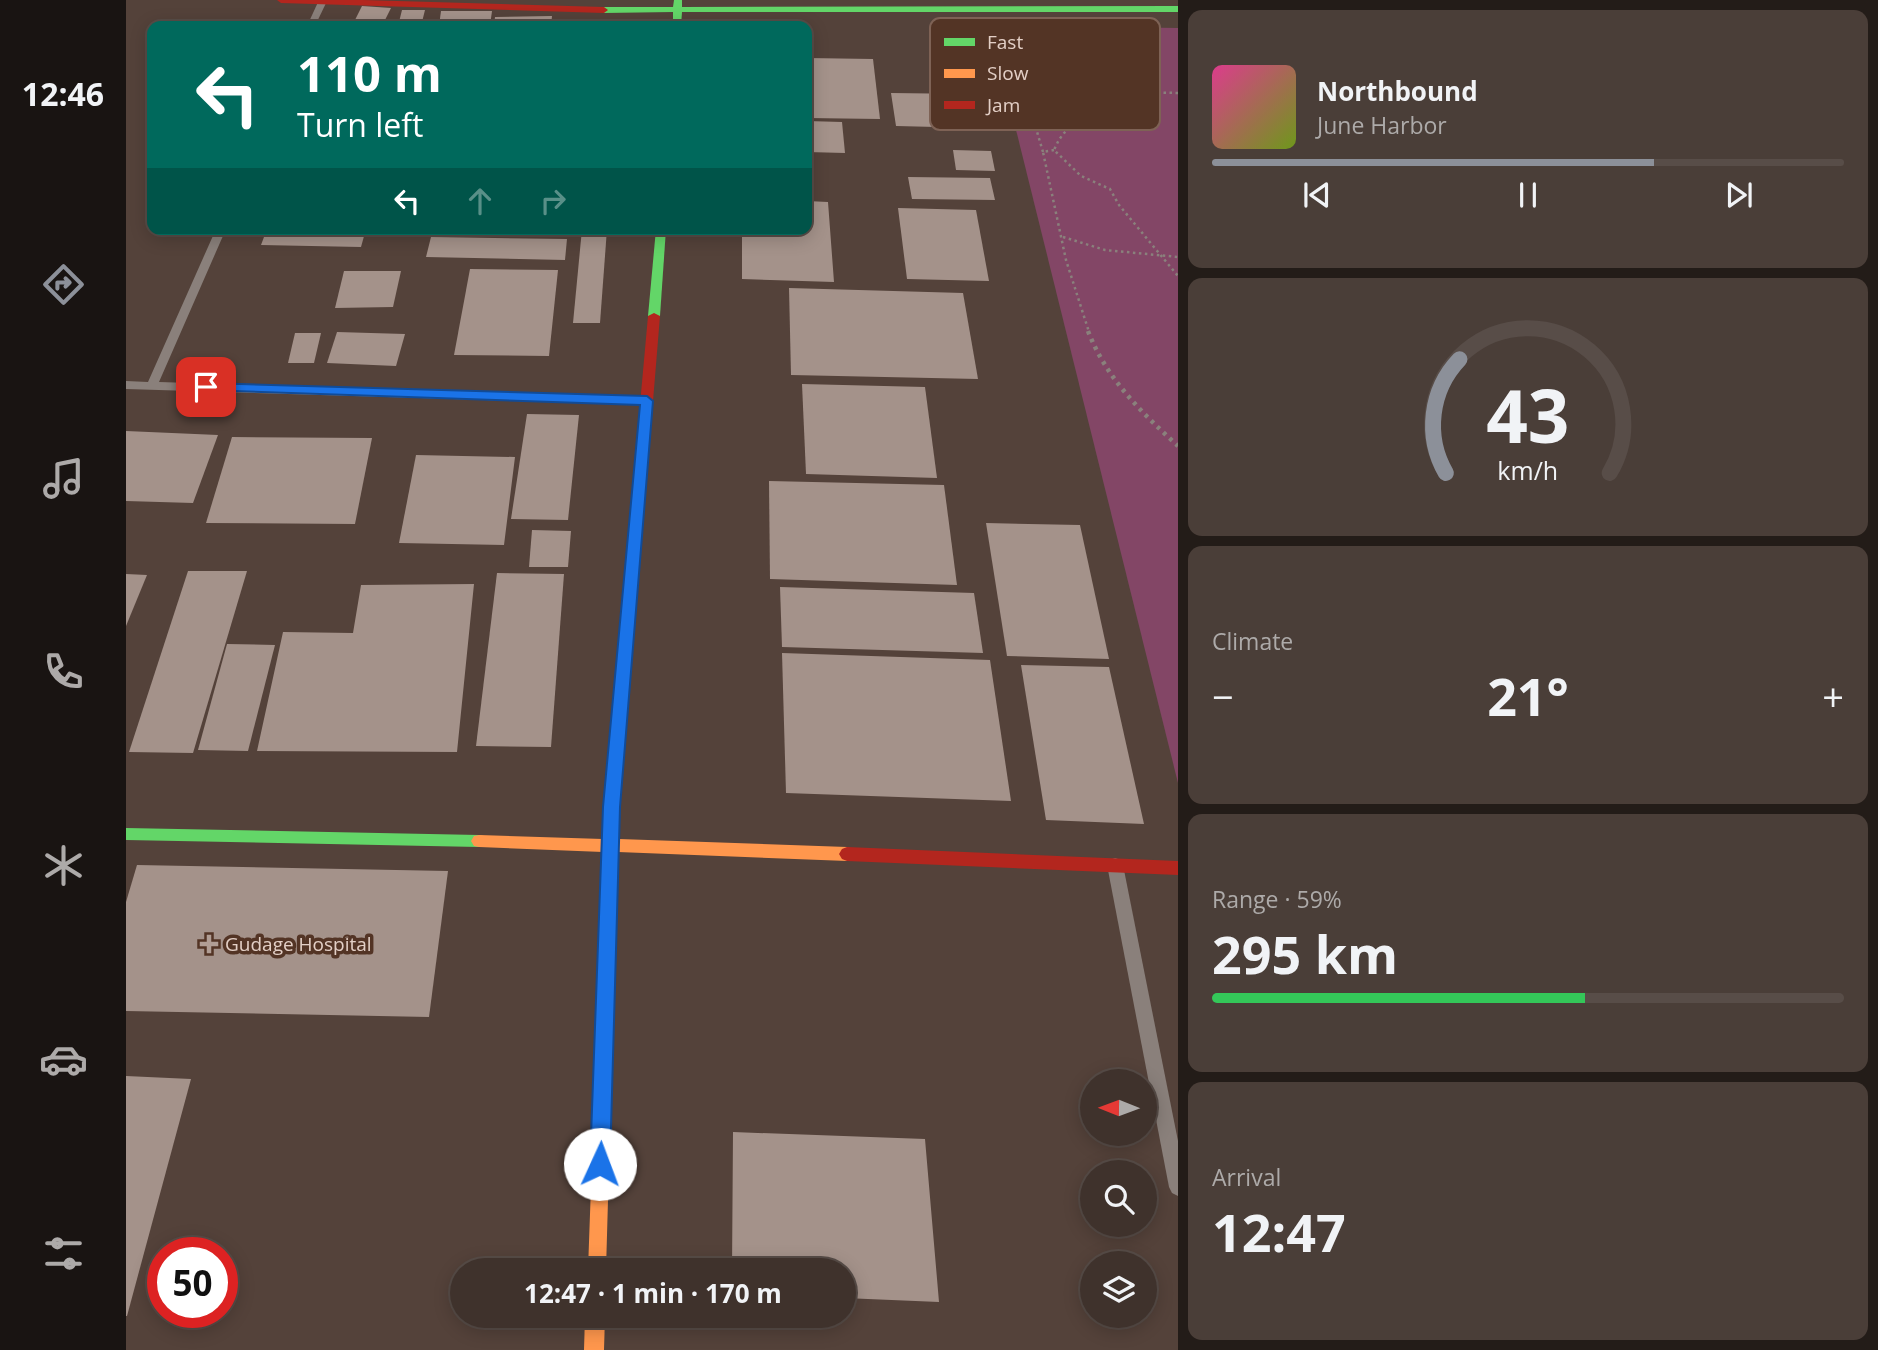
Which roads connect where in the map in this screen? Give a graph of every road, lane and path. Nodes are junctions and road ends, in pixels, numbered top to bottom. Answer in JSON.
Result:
{"nodes":[{"id":1,"x":281,"y":0,"type":"edge"},
{"id":2,"x":323,"y":1,"type":"edge"},
{"id":3,"x":1178,"y":9,"type":"edge"},
{"id":4,"x":678,"y":13,"type":"edge"},
{"id":5,"x":313,"y":21,"type":"edge"},
{"id":6,"x":1160,"y":93,"type":"edge"},
{"id":7,"x":1178,"y":93,"type":"edge"},
{"id":8,"x":1037,"y":130,"type":"edge"},
{"id":9,"x":1061,"y":130,"type":"edge"},
{"id":10,"x":1054,"y":150,"type":"junction"},
{"id":11,"x":1043,"y":152,"type":"junction"},
{"id":12,"x":218,"y":235,"type":"edge"},
{"id":13,"x":661,"y":235,"type":"edge"},
{"id":14,"x":1063,"y":237,"type":"junction"},
{"id":15,"x":1178,"y":257,"type":"edge"},
{"id":16,"x":1178,"y":276,"type":"edge"},
{"id":17,"x":126,"y":384,"type":"edge"},
{"id":18,"x":152,"y":385,"type":"junction"},
{"id":19,"x":647,"y":401,"type":"junction"},
{"id":20,"x":1178,"y":446,"type":"edge"},
{"id":21,"x":126,"y":834,"type":"edge"},
{"id":22,"x":610,"y":844,"type":"junction"},
{"id":23,"x":1115,"y":866,"type":"junction"},
{"id":24,"x":1178,"y":868,"type":"edge"},
{"id":25,"x":1178,"y":1187,"type":"edge"},
{"id":26,"x":597,"y":1258,"type":"edge"},
{"id":27,"x":595,"y":1328,"type":"edge"},
{"id":28,"x":594,"y":1350,"type":"edge"}],
"edges":[{"from":1,"to":2,"type":"street"},
{"from":2,"to":4,"type":"street"},
{"from":2,"to":5,"type":"street"},
{"from":3,"to":4,"type":"street"},
{"from":6,"to":7,"type":"path"},
{"from":8,"to":11,"type":"path"},
{"from":9,"to":10,"type":"path"},
{"from":10,"to":11,"type":"path"},
{"from":10,"to":16,"type":"path"},
{"from":11,"to":14,"type":"path"},
{"from":12,"to":18,"type":"street"},
{"from":13,"to":19,"type":"street"},
{"from":14,"to":15,"type":"path"},
{"from":14,"to":20,"type":"path"},
{"from":17,"to":18,"type":"street"},
{"from":18,"to":19,"type":"street"},
{"from":19,"to":22,"type":"street"},
{"from":21,"to":22,"type":"street"},
{"from":22,"to":23,"type":"street"},
{"from":22,"to":26,"type":"street"},
{"from":23,"to":24,"type":"street"},
{"from":23,"to":25,"type":"street"},
{"from":27,"to":28,"type":"street"}]}
